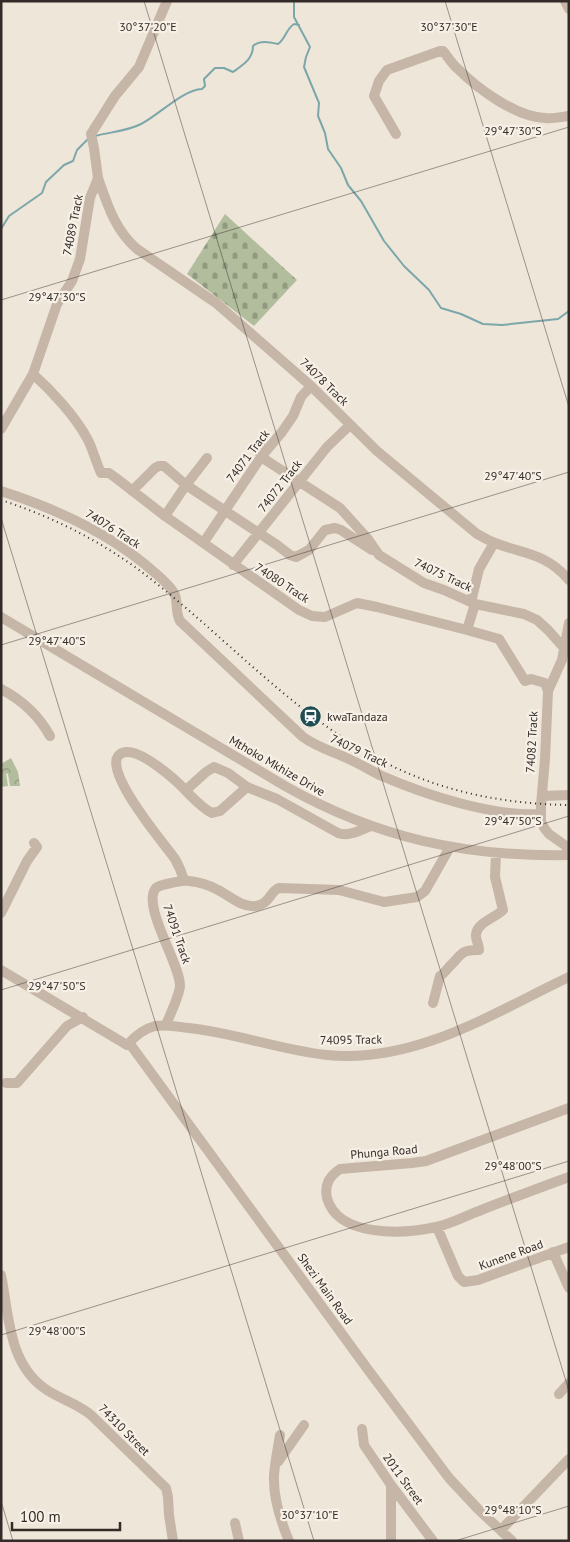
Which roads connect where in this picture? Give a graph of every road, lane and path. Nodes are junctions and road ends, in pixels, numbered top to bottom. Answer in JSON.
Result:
{"nodes":[{"id":1,"x":167,"y":1,"type":"edge"},
{"id":2,"x":565,"y":1,"type":"edge"},
{"id":3,"x":569,"y":8,"type":"edge"},
{"id":4,"x":569,"y":116,"type":"edge"},
{"id":5,"x":396,"y":134,"type":"dead end"},
{"id":6,"x":98,"y":178,"type":"junction"},
{"id":7,"x":33,"y":374,"type":"junction"},
{"id":8,"x":311,"y":386,"type":"junction"},
{"id":9,"x":350,"y":425,"type":"junction"},
{"id":10,"x":1,"y":429,"type":"edge"},
{"id":11,"x":260,"y":444,"type":"dead end"},
{"id":12,"x":261,"y":457,"type":"junction"},
{"id":13,"x":207,"y":458,"type":"dead end"},
{"id":14,"x":298,"y":482,"type":"junction"},
{"id":15,"x":186,"y":485,"type":"junction"},
{"id":16,"x":1,"y":491,"type":"edge"},
{"id":17,"x":132,"y":491,"type":"junction"},
{"id":18,"x":224,"y":510,"type":"junction"},
{"id":19,"x":165,"y":516,"type":"junction"},
{"id":20,"x":258,"y":533,"type":"junction"},
{"id":21,"x":204,"y":542,"type":"junction"},
{"id":22,"x":494,"y":543,"type":"junction"},
{"id":23,"x":378,"y":555,"type":"junction"},
{"id":24,"x":232,"y":565,"type":"junction"},
{"id":25,"x":566,"y":576,"type":"edge"},
{"id":26,"x":473,"y":603,"type":"junction"},
{"id":27,"x":1,"y":617,"type":"edge"},
{"id":28,"x":180,"y":621,"type":"joint"},
{"id":29,"x":569,"y":623,"type":"edge"},
{"id":30,"x":467,"y":630,"type":"junction"},
{"id":31,"x":565,"y":649,"type":"junction"},
{"id":32,"x":1,"y":689,"type":"edge"},
{"id":33,"x":548,"y":691,"type":"junction"},
{"id":34,"x":50,"y":736,"type":"dead end"},
{"id":35,"x":247,"y":787,"type":"junction"},
{"id":36,"x":186,"y":790,"type":"junction"},
{"id":37,"x":569,"y":795,"type":"edge"},
{"id":38,"x":542,"y":796,"type":"junction"},
{"id":39,"x":541,"y":814,"type":"junction"},
{"id":40,"x":371,"y":826,"type":"junction"},
{"id":41,"x":34,"y":843,"type":"dead end"},
{"id":42,"x":450,"y":847,"type":"junction"},
{"id":43,"x":496,"y":854,"type":"junction"},
{"id":44,"x":569,"y":854,"type":"edge"},
{"id":45,"x":184,"y":880,"type":"junction"},
{"id":46,"x":1,"y":913,"type":"edge"},
{"id":47,"x":1,"y":970,"type":"edge"},
{"id":48,"x":569,"y":977,"type":"edge"},
{"id":49,"x":433,"y":1003,"type":"dead end"},
{"id":50,"x":83,"y":1017,"type":"junction"},
{"id":51,"x":166,"y":1025,"type":"junction"},
{"id":52,"x":127,"y":1045,"type":"junction"},
{"id":53,"x":6,"y":1083,"type":"dead end"},
{"id":54,"x":569,"y":1108,"type":"edge"},
{"id":55,"x":569,"y":1177,"type":"edge"},
{"id":56,"x":437,"y":1227,"type":"junction"},
{"id":57,"x":569,"y":1247,"type":"edge"},
{"id":58,"x":553,"y":1252,"type":"junction"},
{"id":59,"x":1,"y":1275,"type":"edge"},
{"id":60,"x":569,"y":1288,"type":"edge"},
{"id":61,"x":569,"y":1383,"type":"edge"},
{"id":62,"x":559,"y":1394,"type":"dead end"},
{"id":63,"x":304,"y":1425,"type":"dead end"},
{"id":64,"x":362,"y":1429,"type":"dead end"},
{"id":65,"x":280,"y":1435,"type":"dead end"},
{"id":66,"x":569,"y":1459,"type":"edge"},
{"id":67,"x":276,"y":1465,"type":"junction"},
{"id":68,"x":391,"y":1485,"type":"junction"},
{"id":69,"x":235,"y":1523,"type":"dead end"},
{"id":70,"x":501,"y":1530,"type":"junction"},
{"id":71,"x":173,"y":1541,"type":"edge"},
{"id":72,"x":240,"y":1541,"type":"edge"},
{"id":73,"x":289,"y":1541,"type":"edge"},
{"id":74,"x":391,"y":1541,"type":"edge"},
{"id":75,"x":433,"y":1541,"type":"edge"},
{"id":76,"x":512,"y":1541,"type":"edge"}],
"edges":[{"from":1,"to":6,"type":"street","name":"74089 Track"},
{"from":2,"to":3,"type":"street"},
{"from":4,"to":5,"type":"street"},
{"from":6,"to":7,"type":"street","name":"74089 Track"},
{"from":6,"to":8,"type":"street","name":"74078 Track"},
{"from":7,"to":10,"type":"street","name":"74089 Track"},
{"from":7,"to":17,"type":"street","name":"74080 Track"},
{"from":8,"to":9,"type":"street","name":"74078 Track"},
{"from":8,"to":12,"type":"street","name":"74071 Track"},
{"from":9,"to":14,"type":"street","name":"74072 Track"},
{"from":9,"to":22,"type":"street","name":"74078 Track"},
{"from":11,"to":12,"type":"street"},
{"from":12,"to":14,"type":"street","name":"74075 Track"},
{"from":12,"to":18,"type":"street","name":"74071 Track"},
{"from":13,"to":15,"type":"street"},
{"from":14,"to":20,"type":"street","name":"74072 Track"},
{"from":14,"to":23,"type":"street","name":"74075 Track"},
{"from":15,"to":17,"type":"street"},
{"from":15,"to":18,"type":"street"},
{"from":15,"to":19,"type":"street"},
{"from":16,"to":28,"type":"street","name":"74076 Track"},
{"from":17,"to":19,"type":"street","name":"74080 Track"},
{"from":18,"to":20,"type":"street"},
{"from":18,"to":21,"type":"street","name":"74071 Track"},
{"from":19,"to":21,"type":"street","name":"74080 Track"},
{"from":20,"to":23,"type":"street"},
{"from":20,"to":24,"type":"street","name":"74072 Track"},
{"from":21,"to":24,"type":"street","name":"74080 Track"},
{"from":22,"to":25,"type":"street","name":"74078 Track"},
{"from":22,"to":26,"type":"street"},
{"from":23,"to":26,"type":"street","name":"74075 Track"},
{"from":24,"to":30,"type":"street","name":"74080 Track"},
{"from":26,"to":30,"type":"street"},
{"from":26,"to":31,"type":"street","name":"74075 Track"},
{"from":27,"to":40,"type":"street","name":"Mthoko Mkhize Drive"},
{"from":28,"to":39,"type":"street","name":"74079 Track"},
{"from":29,"to":31,"type":"street","name":"74082 Track"},
{"from":30,"to":33,"type":"street","name":"74080 Track"},
{"from":31,"to":33,"type":"street","name":"74082 Track"},
{"from":32,"to":34,"type":"street"},
{"from":33,"to":38,"type":"street","name":"74082 Track"},
{"from":35,"to":36,"type":"street"},
{"from":35,"to":36,"type":"street"},
{"from":35,"to":40,"type":"street"},
{"from":36,"to":45,"type":"street"},
{"from":37,"to":38,"type":"street"},
{"from":38,"to":39,"type":"street","name":"74082 Track"},
{"from":39,"to":44,"type":"street","name":"74082 Track"},
{"from":40,"to":42,"type":"street","name":"Mthoko Mkhize Drive"},
{"from":41,"to":46,"type":"street"},
{"from":42,"to":43,"type":"street","name":"Mthoko Mkhize Drive"},
{"from":42,"to":45,"type":"street","name":"74091 Track"},
{"from":43,"to":44,"type":"street","name":"Mthoko Mkhize Drive"},
{"from":43,"to":49,"type":"street"},
{"from":45,"to":51,"type":"street","name":"74091 Track"},
{"from":47,"to":50,"type":"street","name":"Shezi Main Road"},
{"from":48,"to":51,"type":"street","name":"74095 Track"},
{"from":50,"to":52,"type":"street","name":"Shezi Main Road"},
{"from":50,"to":53,"type":"street"},
{"from":51,"to":52,"type":"street","name":"74095 Track"},
{"from":52,"to":70,"type":"street","name":"Shezi Main Road"},
{"from":54,"to":56,"type":"street","name":"Phunga Road"},
{"from":55,"to":56,"type":"street","name":"Phunga Road"},
{"from":56,"to":58,"type":"street","name":"Kunene Road"},
{"from":57,"to":58,"type":"street","name":"Kunene Road"},
{"from":58,"to":60,"type":"street"},
{"from":59,"to":71,"type":"street","name":"74310 Street"},
{"from":61,"to":62,"type":"street"},
{"from":63,"to":67,"type":"street"},
{"from":64,"to":68,"type":"street","name":"2011 Street"},
{"from":65,"to":67,"type":"street"},
{"from":66,"to":70,"type":"street"},
{"from":67,"to":73,"type":"street"},
{"from":68,"to":74,"type":"street"},
{"from":68,"to":75,"type":"street","name":"2011 Street"},
{"from":69,"to":72,"type":"street"},
{"from":70,"to":76,"type":"street","name":"Shezi Main Road"}]}
